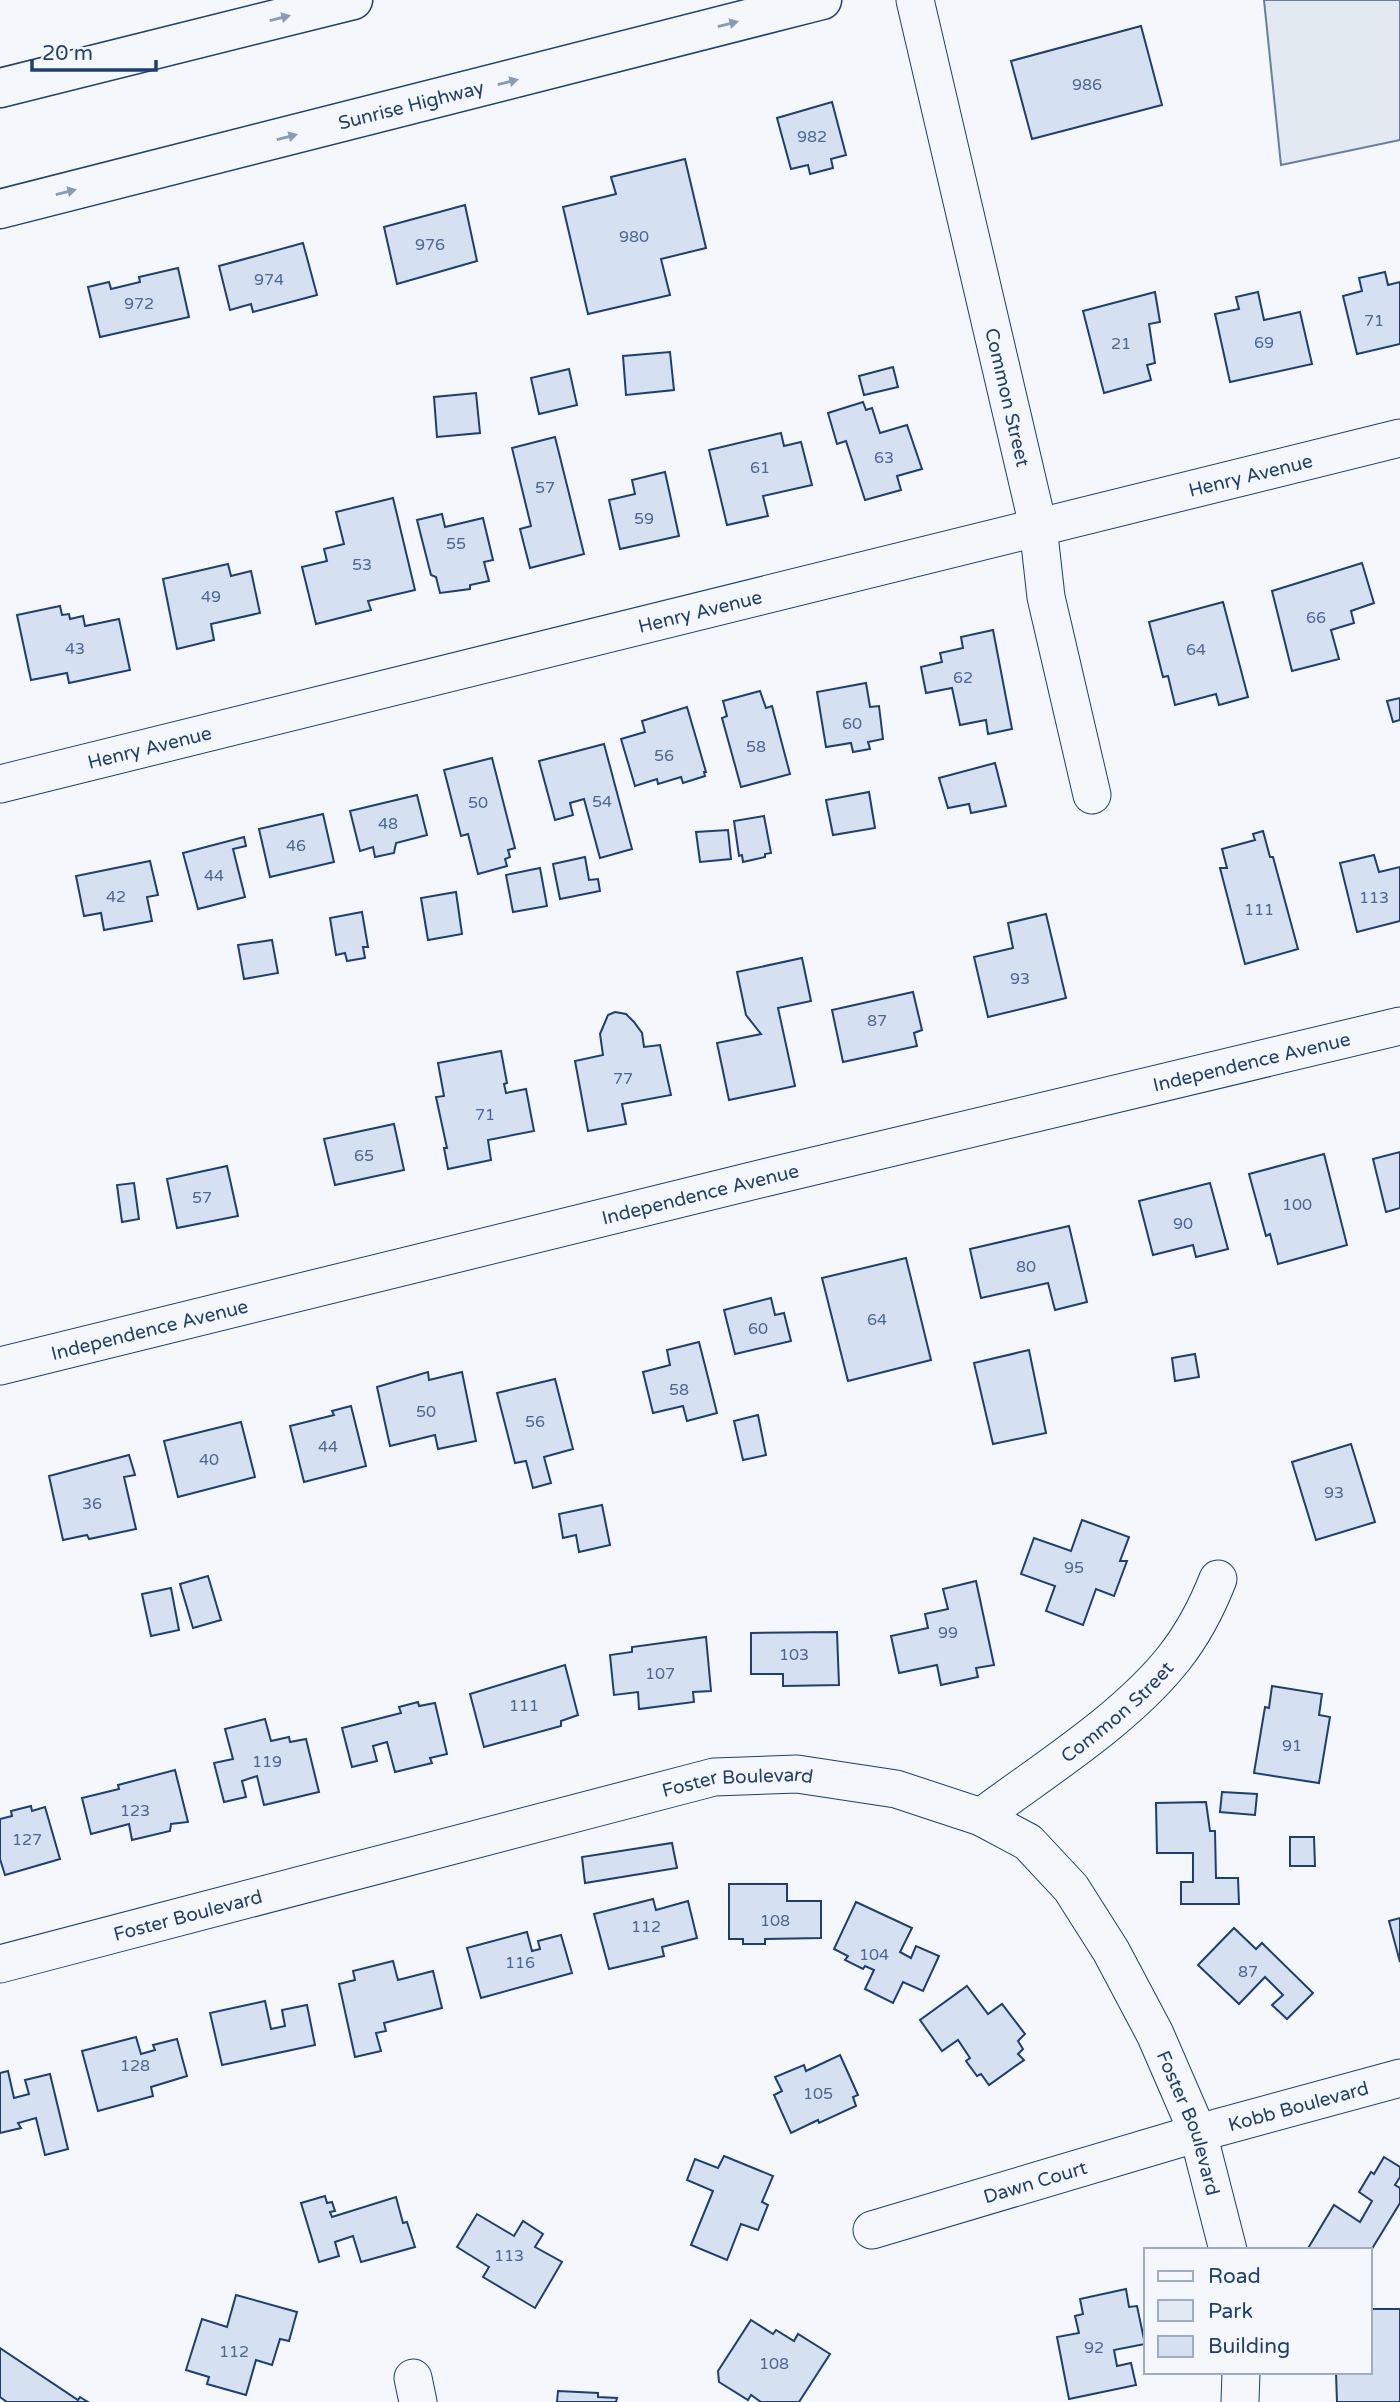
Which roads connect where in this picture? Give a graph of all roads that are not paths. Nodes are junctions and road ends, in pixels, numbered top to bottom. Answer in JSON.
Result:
{"nodes":[{"id":1,"x":353,"y":0,"type":"edge"},
{"id":2,"x":822,"y":0,"type":"edge"},
{"id":3,"x":915,"y":0,"type":"edge"},
{"id":4,"x":0,"y":88,"type":"edge"},
{"id":5,"x":0,"y":209,"type":"edge"},
{"id":6,"x":1400,"y":438,"type":"edge"},
{"id":7,"x":1038,"y":526,"type":"junction"},
{"id":8,"x":0,"y":784,"type":"edge"},
{"id":9,"x":1092,"y":795,"type":"dead end"},
{"id":10,"x":1400,"y":1026,"type":"edge"},
{"id":11,"x":0,"y":1366,"type":"edge"},
{"id":12,"x":1218,"y":1579,"type":"dead end"},
{"id":13,"x":981,"y":1817,"type":"junction"},
{"id":14,"x":0,"y":1964,"type":"edge"},
{"id":15,"x":1400,"y":2078,"type":"edge"},
{"id":16,"x":1198,"y":2133,"type":"junction"},
{"id":17,"x":872,"y":2230,"type":"dead end"},
{"id":18,"x":1227,"y":2248,"type":"edge"},
{"id":19,"x":1241,"y":2374,"type":"edge"},
{"id":20,"x":1240,"y":2402,"type":"edge"}],
"edges":[{"from":4,"to":1,"type":"main road","one_way":true},
{"from":5,"to":2,"type":"main road","name":"Sunrise Highway","one_way":true},
{"from":3,"to":7,"type":"street","name":"Common Street"},
{"from":6,"to":7,"type":"street","name":"Henry Avenue"},
{"from":7,"to":8,"type":"street","name":"Henry Avenue"},
{"from":7,"to":9,"type":"street","name":"Common Street"},
{"from":10,"to":11,"type":"street","name":"Independence Avenue"},
{"from":12,"to":13,"type":"street","name":"Common Street"},
{"from":13,"to":14,"type":"street","name":"Foster Boulevard"},
{"from":13,"to":16,"type":"street","name":"Foster Boulevard"},
{"from":15,"to":16,"type":"street","name":"Kobb Boulevard"},
{"from":16,"to":17,"type":"street","name":"Dawn Court"},
{"from":16,"to":18,"type":"street","name":"Foster Boulevard"},
{"from":19,"to":20,"type":"street"}]}
